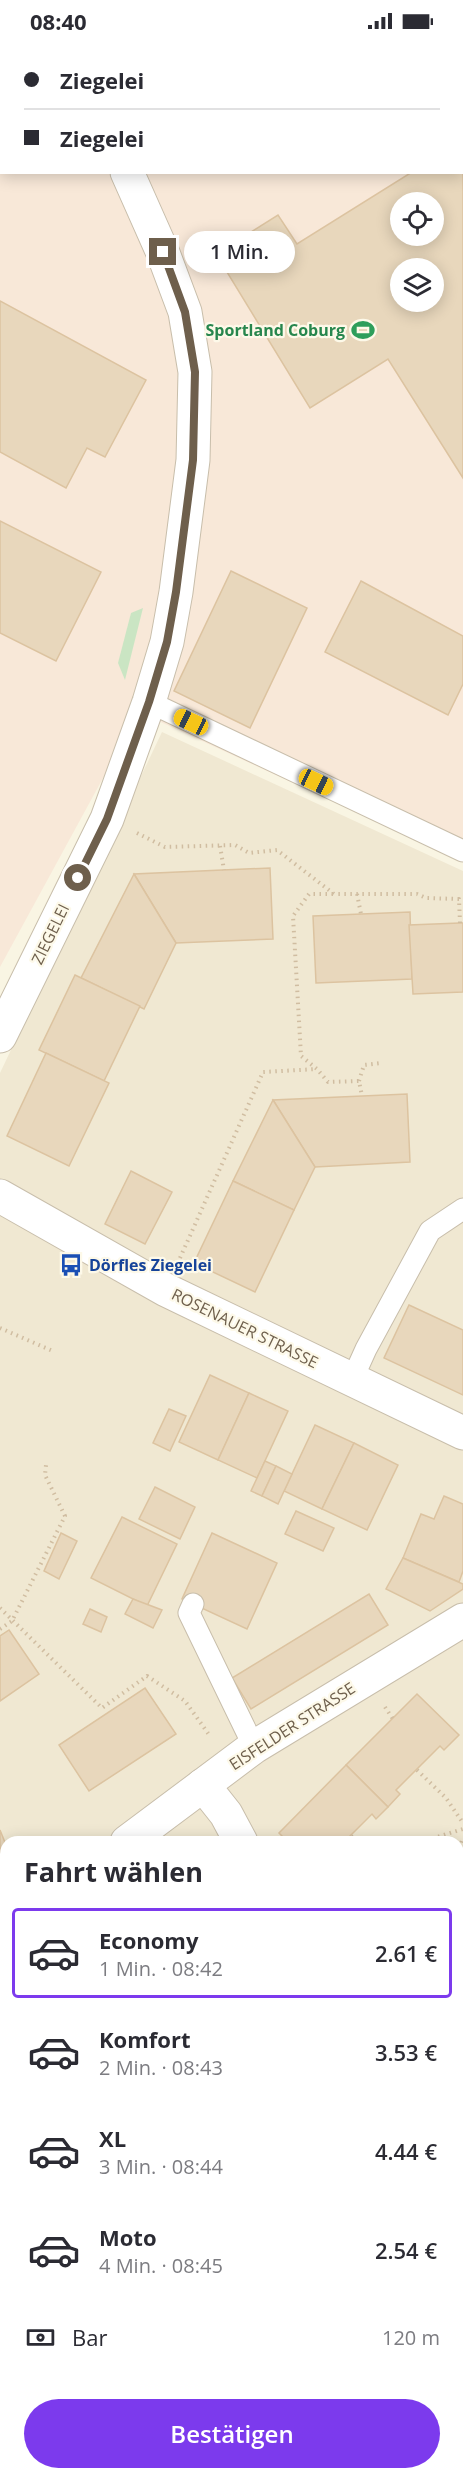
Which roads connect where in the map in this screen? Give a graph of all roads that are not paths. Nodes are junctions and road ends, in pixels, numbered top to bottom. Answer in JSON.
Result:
{"nodes":[{"id":1,"x":129,"y":174,"type":"edge"},
{"id":2,"x":149,"y":702,"type":"junction"},
{"id":3,"x":463,"y":851,"type":"edge"},
{"id":4,"x":0,"y":1036,"type":"edge"},
{"id":5,"x":0,"y":1196,"type":"edge"},
{"id":6,"x":463,"y":1209,"type":"edge"},
{"id":7,"x":352,"y":1380,"type":"junction"},
{"id":8,"x":463,"y":1433,"type":"edge"},
{"id":9,"x":193,"y":1604,"type":"dead end"},
{"id":10,"x":463,"y":1620,"type":"edge"},
{"id":11,"x":242,"y":1756,"type":"junction"},
{"id":12,"x":203,"y":1785,"type":"junction"},
{"id":13,"x":135,"y":1836,"type":"edge"},
{"id":14,"x":238,"y":1836,"type":"edge"}],
"edges":[{"from":1,"to":2,"type":"street","name":"ZIEGELEI"},
{"from":2,"to":3,"type":"lane"},
{"from":2,"to":4,"type":"street","name":"ZIEGELEI"},
{"from":5,"to":7,"type":"street","name":"ROSENAUER STRASSE"},
{"from":6,"to":7,"type":"lane"},
{"from":7,"to":8,"type":"street","name":"ROSENAUER STRASSE"},
{"from":9,"to":11,"type":"lane"},
{"from":10,"to":11,"type":"street","name":"EISFELDER STRASSE"},
{"from":11,"to":12,"type":"street","name":"EISFELDER STRASSE"},
{"from":12,"to":13,"type":"street","name":"EISFELDER STRASSE"},
{"from":12,"to":14,"type":"street"}]}
